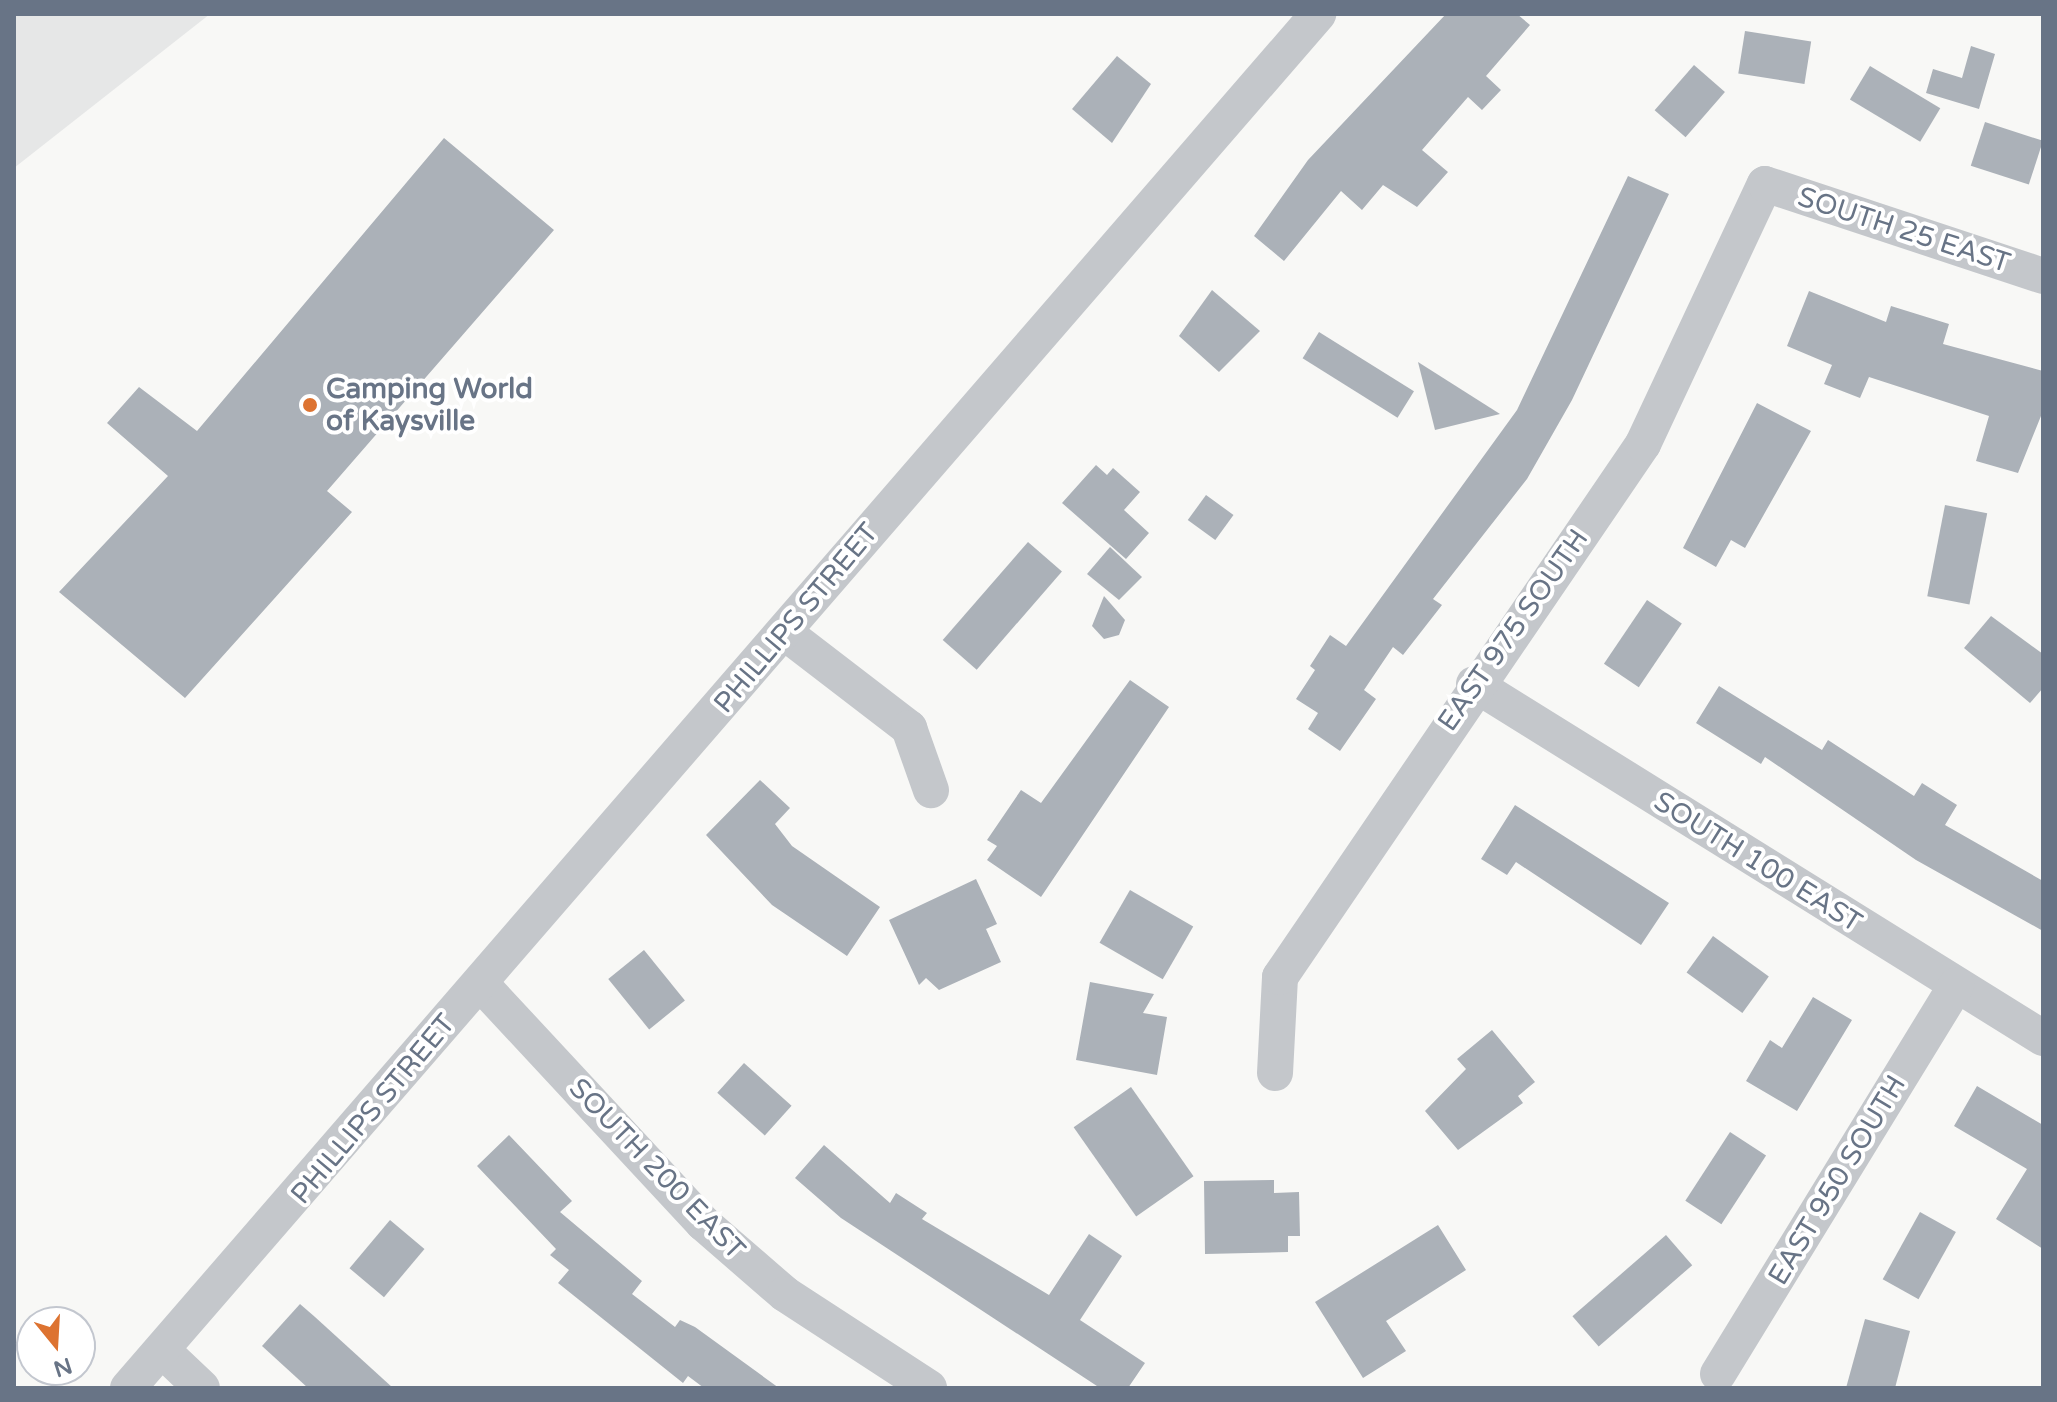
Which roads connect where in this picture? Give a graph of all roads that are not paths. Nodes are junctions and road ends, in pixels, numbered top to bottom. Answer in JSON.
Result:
{"nodes":[{"id":1,"x":1318,"y":14,"type":"edge"},
{"id":2,"x":1765,"y":184,"type":"joint"},
{"id":3,"x":2043,"y":276,"type":"edge"},
{"id":4,"x":784,"y":632,"type":"junction"},
{"id":5,"x":1474,"y":684,"type":"junction"},
{"id":6,"x":931,"y":790,"type":"dead end"},
{"id":7,"x":480,"y":983,"type":"junction"},
{"id":8,"x":1956,"y":985,"type":"junction"},
{"id":9,"x":2043,"y":1038,"type":"edge"},
{"id":10,"x":1275,"y":1073,"type":"dead end"},
{"id":11,"x":162,"y":1350,"type":"junction"},
{"id":12,"x":1718,"y":1374,"type":"dead end"},
{"id":13,"x":128,"y":1388,"type":"edge"},
{"id":14,"x":202,"y":1388,"type":"edge"},
{"id":15,"x":929,"y":1388,"type":"edge"}],
"edges":[{"from":1,"to":4,"type":"street","name":"PHILLIPS STREET"},
{"from":2,"to":3,"type":"street","name":"SOUTH 25 EAST"},
{"from":2,"to":5,"type":"street","name":"EAST 975 SOUTH"},
{"from":4,"to":6,"type":"street"},
{"from":4,"to":7,"type":"street","name":"PHILLIPS STREET"},
{"from":5,"to":8,"type":"street","name":"SOUTH 100 EAST"},
{"from":5,"to":10,"type":"street","name":"EAST 975 SOUTH"},
{"from":7,"to":11,"type":"street","name":"PHILLIPS STREET"},
{"from":7,"to":15,"type":"street","name":"SOUTH 200 EAST"},
{"from":8,"to":9,"type":"street","name":"SOUTH 100 EAST"},
{"from":8,"to":12,"type":"street","name":"EAST 950 SOUTH"},
{"from":11,"to":13,"type":"street","name":"PHILLIPS STREET"},
{"from":11,"to":14,"type":"street"}]}
